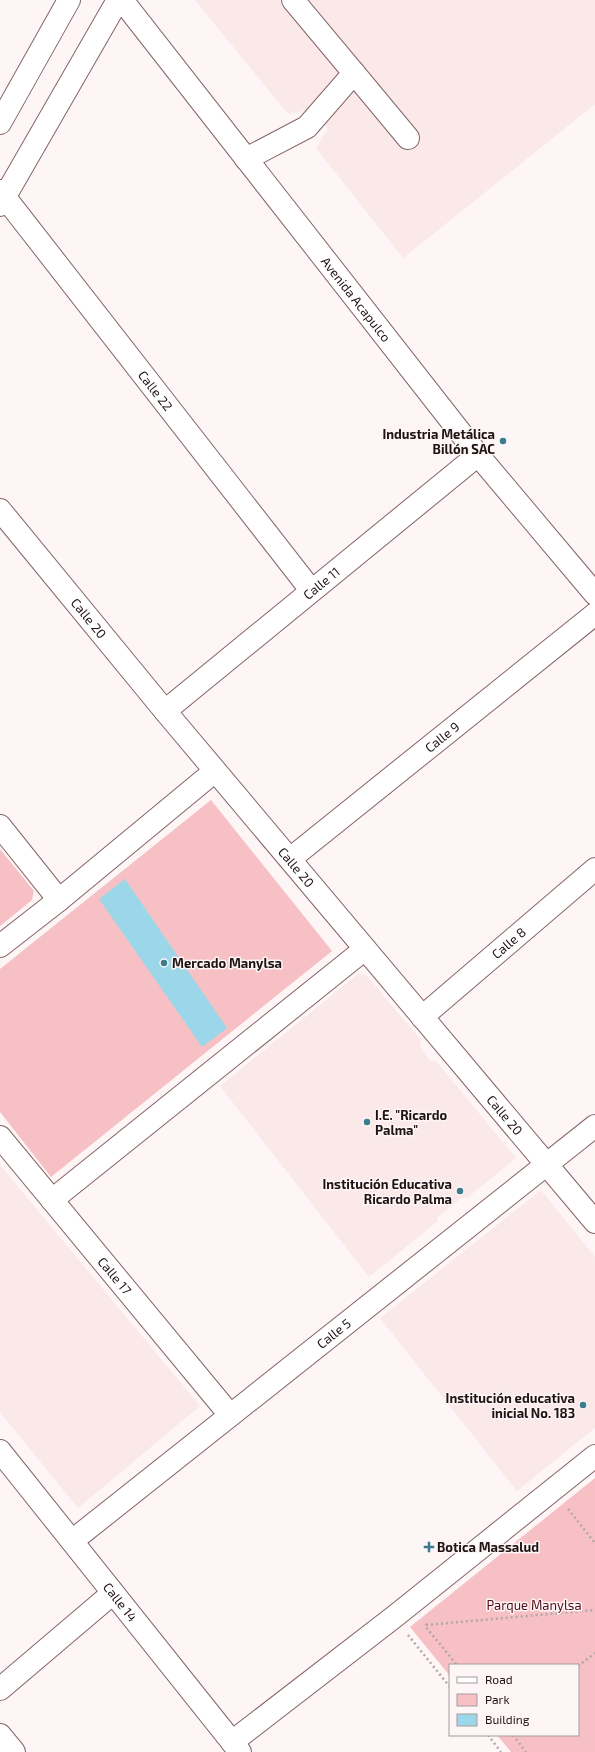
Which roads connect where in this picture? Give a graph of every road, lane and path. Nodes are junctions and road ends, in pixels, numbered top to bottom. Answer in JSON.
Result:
{"nodes":[{"id":1,"x":69,"y":0,"type":"edge"},
{"id":2,"x":118,"y":0,"type":"edge"},
{"id":3,"x":122,"y":0,"type":"edge"},
{"id":4,"x":293,"y":0,"type":"edge"},
{"id":5,"x":354,"y":74,"type":"junction"},
{"id":6,"x":0,"y":123,"type":"edge"},
{"id":7,"x":408,"y":138,"type":"dead end"},
{"id":8,"x":246,"y":160,"type":"junction"},
{"id":9,"x":2,"y":198,"type":"edge"},
{"id":10,"x":478,"y":455,"type":"junction"},
{"id":11,"x":0,"y":510,"type":"edge"},
{"id":12,"x":311,"y":590,"type":"junction"},
{"id":13,"x":595,"y":594,"type":"edge"},
{"id":14,"x":595,"y":614,"type":"edge"},
{"id":15,"x":165,"y":711,"type":"junction"},
{"id":16,"x":215,"y":771,"type":"junction"},
{"id":17,"x":0,"y":826,"type":"edge"},
{"id":18,"x":290,"y":859,"type":"junction"},
{"id":19,"x":595,"y":869,"type":"edge"},
{"id":20,"x":59,"y":900,"type":"junction"},
{"id":21,"x":0,"y":946,"type":"edge"},
{"id":22,"x":365,"y":949,"type":"junction"},
{"id":23,"x":422,"y":1017,"type":"junction"},
{"id":24,"x":595,"y":1126,"type":"edge"},
{"id":25,"x":0,"y":1137,"type":"edge"},
{"id":26,"x":547,"y":1165,"type":"junction"},
{"id":27,"x":52,"y":1200,"type":"junction"},
{"id":28,"x":595,"y":1222,"type":"edge"},
{"id":29,"x":230,"y":1415,"type":"junction"},
{"id":30,"x":0,"y":1451,"type":"edge"},
{"id":31,"x":595,"y":1456,"type":"edge"},
{"id":32,"x":551,"y":1490,"type":"junction"},
{"id":33,"x":573,"y":1506,"type":"dead end"},
{"id":34,"x":568,"y":1510,"type":"junction"},
{"id":35,"x":72,"y":1542,"type":"junction"},
{"id":36,"x":595,"y":1543,"type":"edge"},
{"id":37,"x":113,"y":1593,"type":"junction"},
{"id":38,"x":595,"y":1610,"type":"edge"},
{"id":39,"x":394,"y":1617,"type":"junction"},
{"id":40,"x":431,"y":1620,"type":"dead end"},
{"id":41,"x":425,"y":1626,"type":"junction"},
{"id":42,"x":420,"y":1630,"type":"dead end"},
{"id":43,"x":415,"y":1633,"type":"dead end"},
{"id":44,"x":410,"y":1637,"type":"junction"},
{"id":45,"x":595,"y":1653,"type":"edge"},
{"id":46,"x":456,"y":1664,"type":"edge"},
{"id":47,"x":579,"y":1665,"type":"edge"},
{"id":48,"x":449,"y":1687,"type":"edge"},
{"id":49,"x":0,"y":1689,"type":"edge"},
{"id":50,"x":0,"y":1735,"type":"edge"},
{"id":51,"x":489,"y":1736,"type":"edge"},
{"id":52,"x":514,"y":1736,"type":"edge"},
{"id":53,"x":236,"y":1747,"type":"edge"},
{"id":54,"x":14,"y":1752,"type":"edge"},
{"id":55,"x":501,"y":1752,"type":"edge"},
{"id":56,"x":526,"y":1752,"type":"edge"}],
"edges":[{"from":1,"to":6,"type":"street"},
{"from":2,"to":9,"type":"street"},
{"from":3,"to":8,"type":"street","name":"Avenida Acapulco"},
{"from":4,"to":5,"type":"street"},
{"from":5,"to":7,"type":"street"},
{"from":5,"to":8,"type":"street"},
{"from":8,"to":10,"type":"street","name":"Avenida Acapulco"},
{"from":9,"to":12,"type":"street","name":"Calle 22"},
{"from":10,"to":12,"type":"street","name":"Calle 11"},
{"from":10,"to":13,"type":"street","name":"Avenida Acapulco"},
{"from":11,"to":15,"type":"street","name":"Calle 20"},
{"from":12,"to":15,"type":"street","name":"Calle 11"},
{"from":14,"to":18,"type":"street","name":"Calle 9"},
{"from":15,"to":16,"type":"street","name":"Calle 20"},
{"from":16,"to":18,"type":"street","name":"Calle 20"},
{"from":16,"to":20,"type":"street"},
{"from":17,"to":20,"type":"street"},
{"from":18,"to":22,"type":"street","name":"Calle 20"},
{"from":19,"to":23,"type":"street","name":"Calle 8"},
{"from":20,"to":21,"type":"street"},
{"from":22,"to":23,"type":"street","name":"Calle 20"},
{"from":22,"to":27,"type":"street"},
{"from":23,"to":26,"type":"street","name":"Calle 20"},
{"from":24,"to":26,"type":"street","name":"Calle 5"},
{"from":25,"to":27,"type":"street","name":"Calle 17"},
{"from":26,"to":28,"type":"street","name":"Calle 20"},
{"from":26,"to":29,"type":"street","name":"Calle 5"},
{"from":27,"to":29,"type":"street","name":"Calle 17"},
{"from":29,"to":35,"type":"street","name":"Calle 5"},
{"from":30,"to":35,"type":"street","name":"Calle 14"},
{"from":31,"to":32,"type":"street"},
{"from":32,"to":34,"type":"path"},
{"from":32,"to":39,"type":"street"},
{"from":33,"to":34,"type":"path"},
{"from":34,"to":36,"type":"path"},
{"from":35,"to":37,"type":"street","name":"Calle 14"},
{"from":37,"to":49,"type":"street"},
{"from":37,"to":53,"type":"street","name":"Calle 14"},
{"from":38,"to":41,"type":"path"},
{"from":39,"to":44,"type":"path"},
{"from":39,"to":53,"type":"street"},
{"from":40,"to":41,"type":"path"},
{"from":41,"to":42,"type":"path"},
{"from":41,"to":46,"type":"path"},
{"from":43,"to":44,"type":"path"},
{"from":44,"to":48,"type":"path"},
{"from":45,"to":47,"type":"path"},
{"from":50,"to":54,"type":"street"},
{"from":51,"to":55,"type":"path"},
{"from":52,"to":56,"type":"path"}]}
